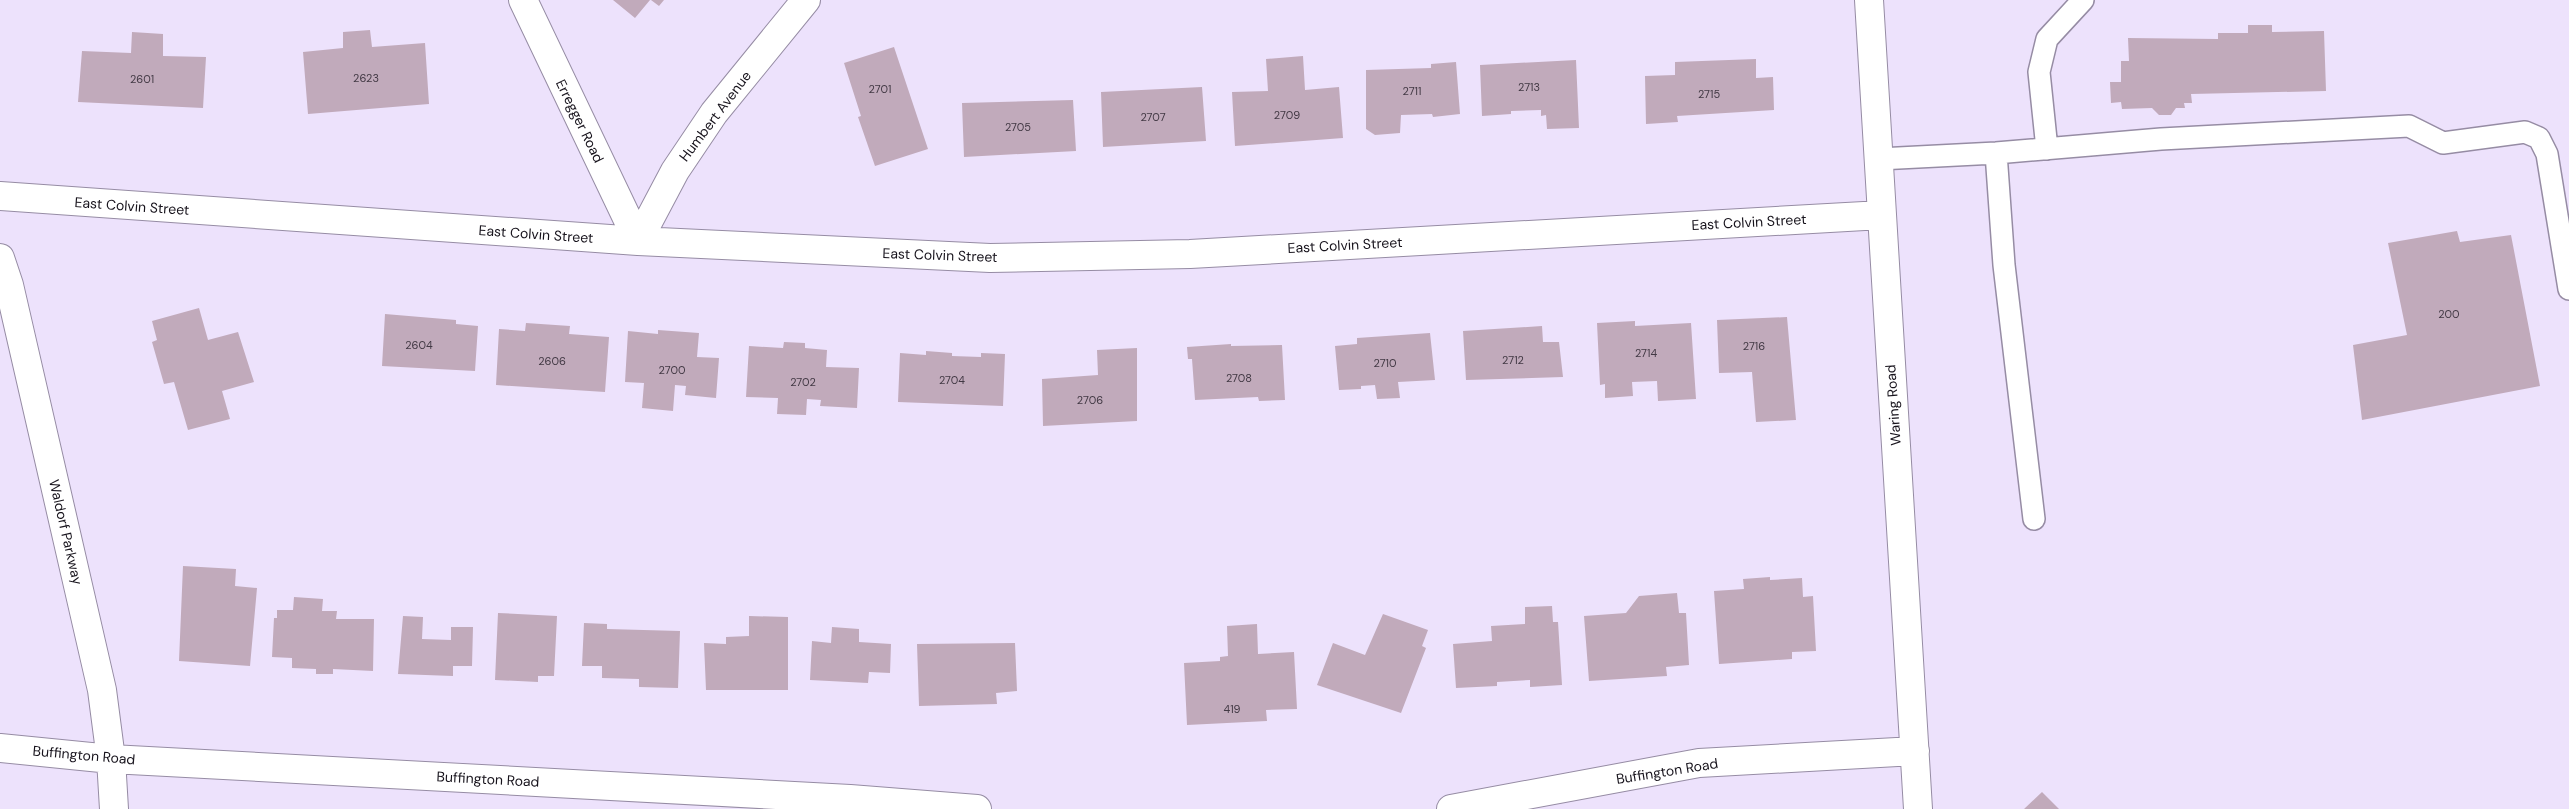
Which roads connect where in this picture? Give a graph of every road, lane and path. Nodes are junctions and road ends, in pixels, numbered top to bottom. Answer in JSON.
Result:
{"nodes":[{"id":1,"x":523,"y":0,"type":"edge"},
{"id":2,"x":806,"y":0,"type":"edge"},
{"id":3,"x":1869,"y":0,"type":"edge"},
{"id":4,"x":2083,"y":0,"type":"edge"},
{"id":5,"x":2046,"y":149,"type":"junction"},
{"id":6,"x":1996,"y":154,"type":"junction"},
{"id":7,"x":1878,"y":159,"type":"junction"},
{"id":8,"x":0,"y":196,"type":"edge"},
{"id":9,"x":1882,"y":215,"type":"junction"},
{"id":10,"x":638,"y":241,"type":"junction"},
{"id":11,"x":0,"y":258,"type":"edge"},
{"id":12,"x":2569,"y":289,"type":"edge"},
{"id":13,"x":2034,"y":519,"type":"dead end"},
{"id":14,"x":0,"y":748,"type":"edge"},
{"id":15,"x":1915,"y":751,"type":"junction"},
{"id":16,"x":111,"y":759,"type":"junction"},
{"id":17,"x":114,"y":809,"type":"edge"},
{"id":18,"x":977,"y":809,"type":"edge"},
{"id":19,"x":1451,"y":809,"type":"edge"},
{"id":20,"x":1918,"y":809,"type":"edge"}],
"edges":[{"from":1,"to":10,"type":"street","name":"Erregger Road"},
{"from":2,"to":10,"type":"street","name":"Humbert Avenue"},
{"from":3,"to":7,"type":"street","name":"Waring Road"},
{"from":4,"to":5,"type":"lane"},
{"from":5,"to":6,"type":"lane"},
{"from":5,"to":12,"type":"lane"},
{"from":6,"to":7,"type":"lane"},
{"from":6,"to":13,"type":"lane"},
{"from":7,"to":9,"type":"street","name":"Waring Road"},
{"from":8,"to":10,"type":"street","name":"East Colvin Street"},
{"from":9,"to":10,"type":"street","name":"East Colvin Street"},
{"from":9,"to":15,"type":"street","name":"Waring Road"},
{"from":11,"to":16,"type":"street","name":"Waldorf Parkway"},
{"from":14,"to":16,"type":"street","name":"Buffington Road"},
{"from":15,"to":19,"type":"street","name":"Buffington Road"},
{"from":15,"to":20,"type":"street","name":"Waring Road"},
{"from":16,"to":17,"type":"street","name":"Waldorf Parkway"},
{"from":16,"to":18,"type":"street","name":"Buffington Road"}]}
